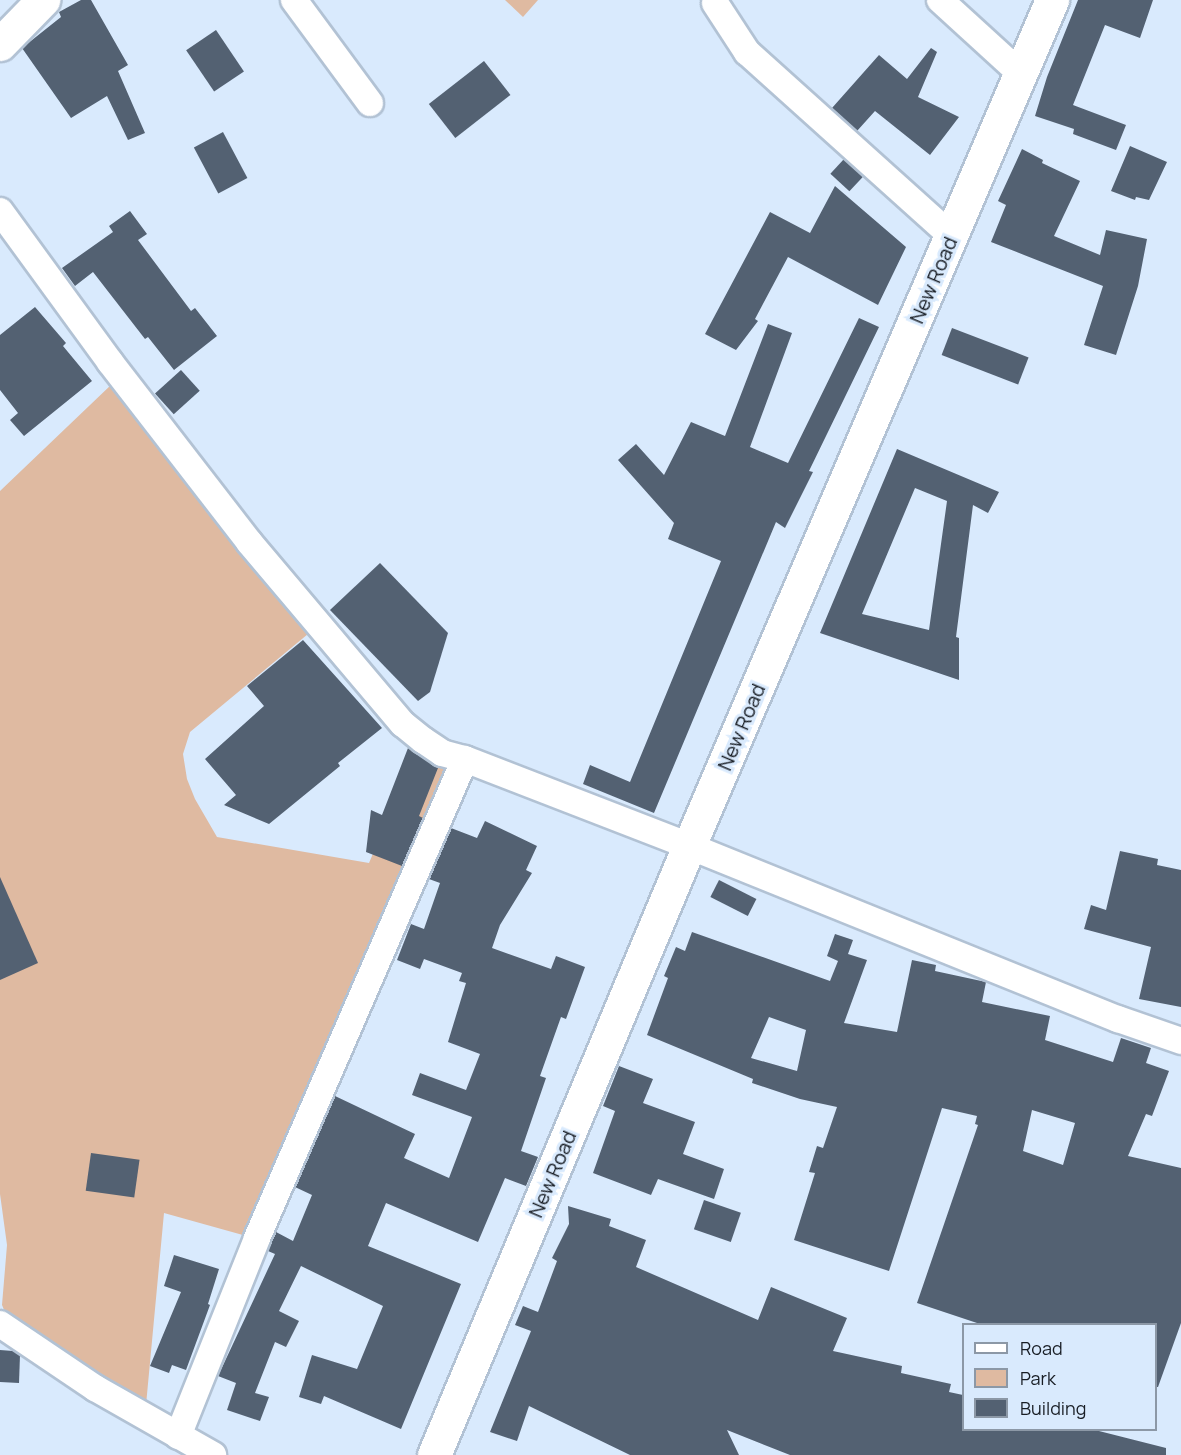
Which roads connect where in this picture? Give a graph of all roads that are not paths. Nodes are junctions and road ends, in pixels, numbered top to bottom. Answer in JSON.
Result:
{"nodes":[{"id":1,"x":43,"y":0,"type":"edge"},
{"id":2,"x":294,"y":0,"type":"edge"},
{"id":3,"x":940,"y":0,"type":"edge"},
{"id":4,"x":1052,"y":0,"type":"edge"},
{"id":5,"x":715,"y":3,"type":"dead end"},
{"id":6,"x":0,"y":44,"type":"edge"},
{"id":7,"x":1021,"y":74,"type":"junction"},
{"id":8,"x":370,"y":104,"type":"dead end"},
{"id":9,"x":0,"y":211,"type":"edge"},
{"id":10,"x":951,"y":236,"type":"junction"},
{"id":11,"x":465,"y":759,"type":"junction"},
{"id":12,"x":689,"y":846,"type":"junction"},
{"id":13,"x":1181,"y":1041,"type":"edge"},
{"id":14,"x":0,"y":1324,"type":"edge"},
{"id":15,"x":178,"y":1436,"type":"junction"},
{"id":16,"x":213,"y":1455,"type":"edge"},
{"id":17,"x":434,"y":1455,"type":"edge"}],
"edges":[{"from":1,"to":6,"type":"street"},
{"from":2,"to":8,"type":"street"},
{"from":3,"to":7,"type":"street"},
{"from":4,"to":7,"type":"street","name":"New Road"},
{"from":5,"to":10,"type":"street"},
{"from":7,"to":10,"type":"street","name":"New Road"},
{"from":9,"to":11,"type":"street"},
{"from":10,"to":12,"type":"street","name":"New Road"},
{"from":11,"to":12,"type":"street"},
{"from":11,"to":15,"type":"street"},
{"from":12,"to":13,"type":"street"},
{"from":12,"to":17,"type":"street","name":"New Road"},
{"from":14,"to":15,"type":"street"},
{"from":15,"to":16,"type":"street"}]}
